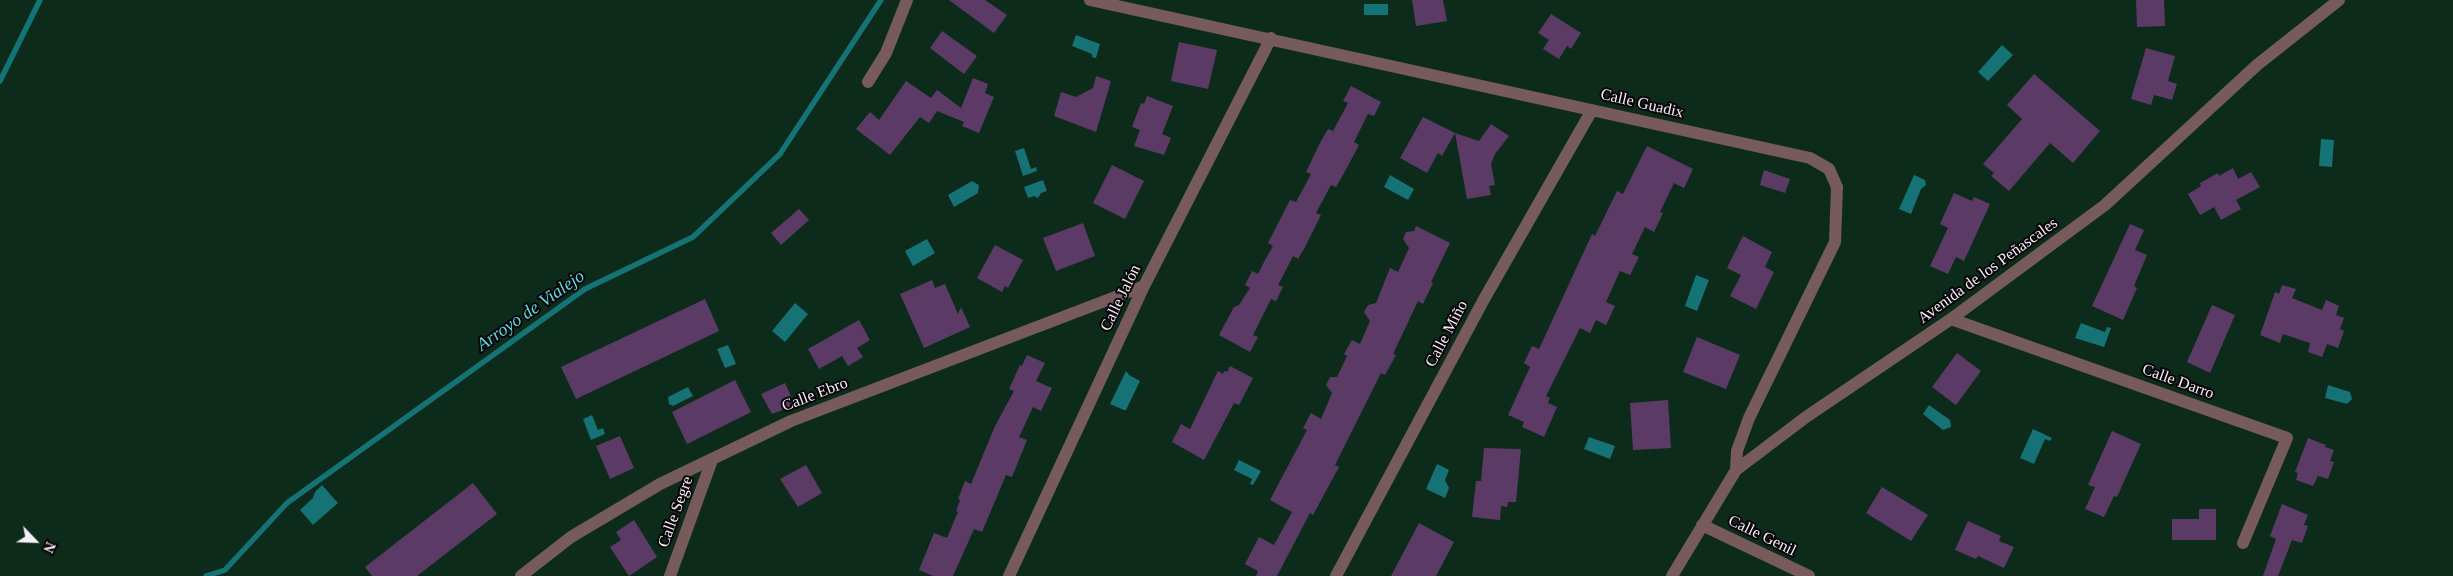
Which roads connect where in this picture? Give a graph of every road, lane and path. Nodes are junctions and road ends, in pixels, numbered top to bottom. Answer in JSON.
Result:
{"nodes":[{"id":1,"x":907,"y":0,"type":"edge"},
{"id":2,"x":1090,"y":0,"type":"edge"},
{"id":3,"x":2339,"y":0,"type":"edge"},
{"id":4,"x":1129,"y":4,"type":"edge"},
{"id":5,"x":1271,"y":38,"type":"junction"},
{"id":6,"x":868,"y":82,"type":"dead end"},
{"id":7,"x":1592,"y":110,"type":"junction"},
{"id":8,"x":1144,"y":286,"type":"junction"},
{"id":9,"x":1951,"y":318,"type":"junction"},
{"id":10,"x":712,"y":460,"type":"junction"},
{"id":11,"x":1736,"y":470,"type":"junction"},
{"id":12,"x":1702,"y":525,"type":"junction"},
{"id":13,"x":2243,"y":543,"type":"dead end"},
{"id":14,"x":520,"y":576,"type":"edge"},
{"id":15,"x":670,"y":576,"type":"edge"},
{"id":16,"x":1009,"y":576,"type":"edge"},
{"id":17,"x":1336,"y":576,"type":"edge"},
{"id":18,"x":1672,"y":576,"type":"edge"},
{"id":19,"x":1808,"y":576,"type":"edge"}],
"edges":[{"from":1,"to":6,"type":"street"},
{"from":2,"to":4,"type":"street","name":"Calle Guadix"},
{"from":3,"to":9,"type":"street","name":"Avenida de los Peñascales"},
{"from":4,"to":5,"type":"street","name":"Calle Guadix"},
{"from":5,"to":7,"type":"street","name":"Calle Guadix"},
{"from":5,"to":8,"type":"street","name":"Calle Jalón"},
{"from":7,"to":11,"type":"street","name":"Calle Guadix"},
{"from":7,"to":17,"type":"street","name":"Calle Miño"},
{"from":8,"to":10,"type":"street","name":"Calle Ebro"},
{"from":8,"to":16,"type":"street","name":"Calle Jalón"},
{"from":9,"to":11,"type":"street","name":"Avenida de los Peñascales"},
{"from":9,"to":13,"type":"street","name":"Calle Darro"},
{"from":10,"to":14,"type":"street","name":"Calle Ebro"},
{"from":10,"to":15,"type":"street","name":"Calle Segre"},
{"from":11,"to":12,"type":"street","name":"Avenida de los Peñascales"},
{"from":12,"to":18,"type":"street","name":"Avenida de los Peñascales"},
{"from":12,"to":19,"type":"street","name":"Calle Genil"}]}
